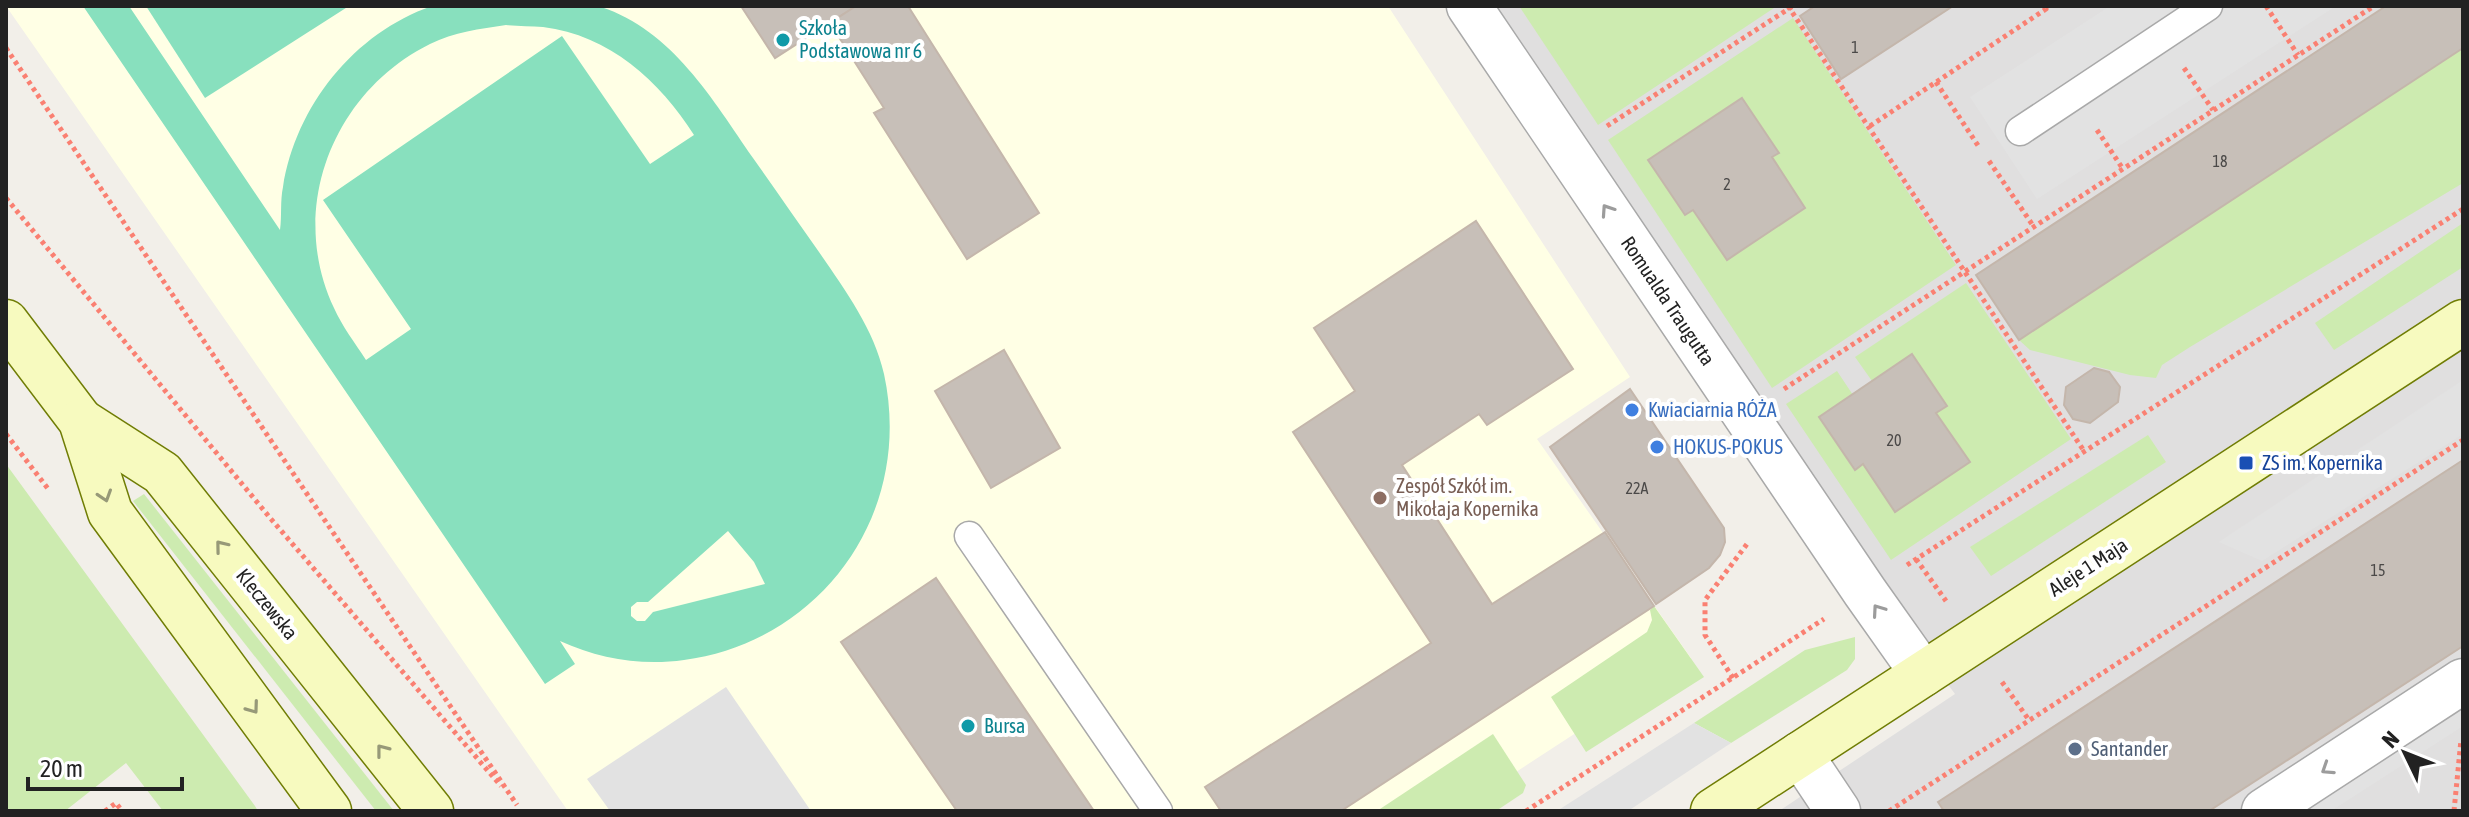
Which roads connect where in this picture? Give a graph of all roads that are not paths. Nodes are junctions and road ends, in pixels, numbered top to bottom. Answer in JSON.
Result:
{"nodes":[{"id":1,"x":1469,"y":6,"type":"edge"},
{"id":2,"x":2208,"y":6,"type":"edge"},
{"id":3,"x":2020,"y":131,"type":"dead end"},
{"id":4,"x":6,"y":322,"type":"edge"},
{"id":5,"x":2463,"y":322,"type":"edge"},
{"id":6,"x":81,"y":421,"type":"junction"},
{"id":7,"x":969,"y":536,"type":"dead end"},
{"id":8,"x":1923,"y":674,"type":"junction"},
{"id":9,"x":2463,"y":681,"type":"edge"},
{"id":10,"x":1800,"y":754,"type":"junction"},
{"id":11,"x":329,"y":811,"type":"edge"},
{"id":12,"x":431,"y":811,"type":"edge"},
{"id":13,"x":1158,"y":811,"type":"edge"},
{"id":14,"x":1713,"y":811,"type":"edge"},
{"id":15,"x":1838,"y":811,"type":"edge"},
{"id":16,"x":2264,"y":811,"type":"edge"}],
"edges":[{"from":8,"to":1,"type":"street","name":"Romualda Traugutta","one_way":true},
{"from":2,"to":3,"type":"lane"},
{"from":4,"to":6,"type":"main road","name":"Kleczewska"},
{"from":5,"to":8,"type":"main road","name":"Aleje 1 Maja"},
{"from":6,"to":11,"type":"main road","name":"Kleczewska","one_way":true},
{"from":12,"to":6,"type":"main road","name":"Kleczewska","one_way":true},
{"from":7,"to":13,"type":"lane"},
{"from":8,"to":10,"type":"main road","name":"Aleje 1 Maja"},
{"from":9,"to":16,"type":"street","one_way":true},
{"from":10,"to":14,"type":"main road","name":"Aleje 1 Maja"},
{"from":10,"to":15,"type":"street"}]}
